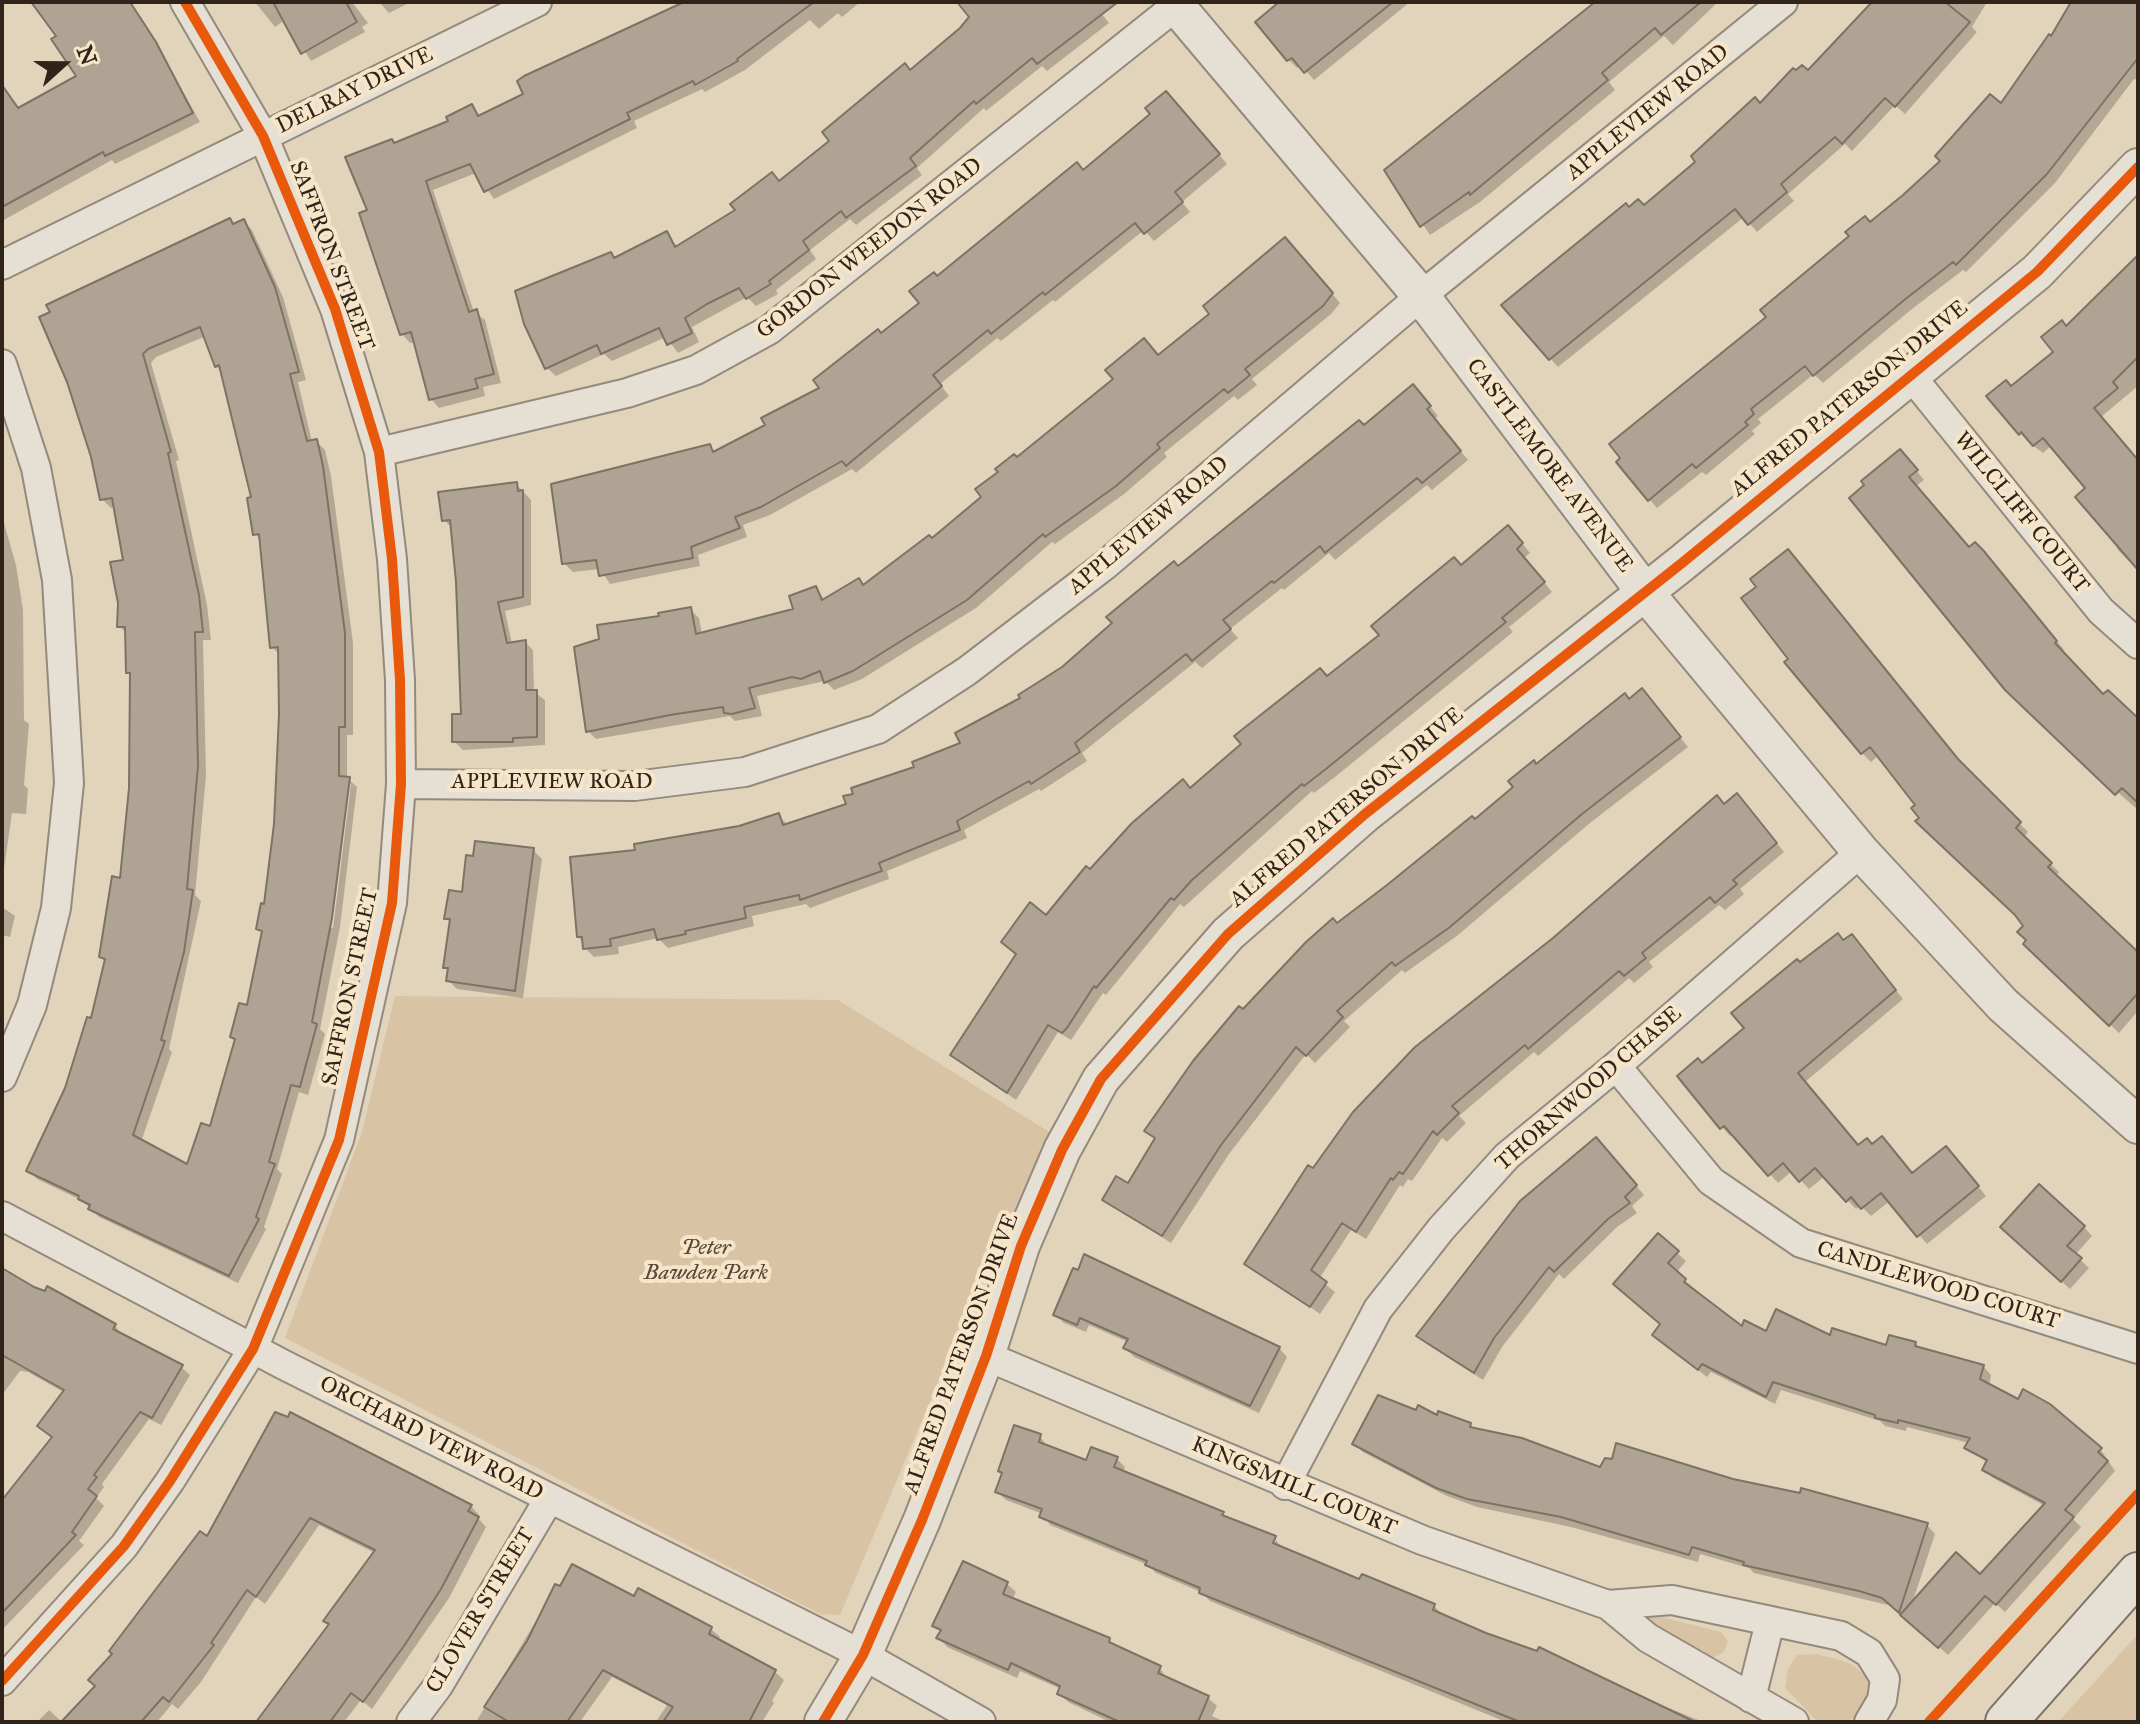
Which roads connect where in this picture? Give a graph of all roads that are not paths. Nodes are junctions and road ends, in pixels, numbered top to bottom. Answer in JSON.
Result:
{"nodes":[{"id":1,"x":185,"y":2,"type":"edge"},
{"id":2,"x":537,"y":2,"type":"edge"},
{"id":3,"x":1783,"y":2,"type":"edge"},
{"id":4,"x":1177,"y":3,"type":"edge"},
{"id":5,"x":263,"y":136,"type":"junction"},
{"id":6,"x":2135,"y":178,"type":"edge"},
{"id":7,"x":2,"y":265,"type":"edge"},
{"id":8,"x":1421,"y":296,"type":"junction"},
{"id":9,"x":2,"y":364,"type":"edge"},
{"id":10,"x":1911,"y":376,"type":"junction"},
{"id":11,"x":379,"y":452,"type":"junction"},
{"id":12,"x":1644,"y":591,"type":"junction"},
{"id":13,"x":2138,"y":644,"type":"edge"},
{"id":14,"x":401,"y":784,"type":"junction"},
{"id":15,"x":1861,"y":852,"type":"junction"},
{"id":16,"x":1616,"y":1066,"type":"junction"},
{"id":17,"x":2,"y":1077,"type":"edge"},
{"id":18,"x":2138,"y":1125,"type":"edge"},
{"id":19,"x":2,"y":1216,"type":"edge"},
{"id":20,"x":253,"y":1349,"type":"junction"},
{"id":21,"x":2138,"y":1349,"type":"edge"},
{"id":22,"x":986,"y":1356,"type":"junction"},
{"id":23,"x":1285,"y":1485,"type":"junction"},
{"id":24,"x":549,"y":1499,"type":"junction"},
{"id":25,"x":2138,"y":1573,"type":"edge"},
{"id":26,"x":1608,"y":1605,"type":"junction"},
{"id":27,"x":1770,"y":1622,"type":"junction"},
{"id":28,"x":863,"y":1655,"type":"junction"},
{"id":29,"x":2,"y":1681,"type":"edge"},
{"id":30,"x":1751,"y":1698,"type":"junction"},
{"id":31,"x":411,"y":1722,"type":"edge"},
{"id":32,"x":823,"y":1722,"type":"edge"},
{"id":33,"x":981,"y":1722,"type":"edge"},
{"id":34,"x":1794,"y":1722,"type":"edge"},
{"id":35,"x":1869,"y":1722,"type":"edge"},
{"id":36,"x":2006,"y":1722,"type":"edge"}],
"edges":[{"from":1,"to":5,"type":"street","name":"SAFFRON STREET"},
{"from":2,"to":5,"type":"street","name":"DELRAY DRIVE"},
{"from":3,"to":8,"type":"street","name":"APPLEVIEW ROAD"},
{"from":4,"to":8,"type":"street","name":"CASTLEMORE AVENUE"},
{"from":4,"to":11,"type":"street","name":"GORDON WEEDON ROAD"},
{"from":5,"to":7,"type":"street","name":"DELRAY DRIVE"},
{"from":5,"to":11,"type":"street","name":"SAFFRON STREET"},
{"from":6,"to":10,"type":"street","name":"ALFRED PATERSON DRIVE"},
{"from":8,"to":12,"type":"street","name":"CASTLEMORE AVENUE"},
{"from":8,"to":14,"type":"street","name":"APPLEVIEW ROAD"},
{"from":9,"to":17,"type":"street"},
{"from":10,"to":12,"type":"street","name":"ALFRED PATERSON DRIVE"},
{"from":10,"to":13,"type":"street","name":"WILCLIFF COURT"},
{"from":11,"to":14,"type":"street","name":"SAFFRON STREET"},
{"from":12,"to":15,"type":"street","name":"CASTLEMORE AVENUE"},
{"from":12,"to":22,"type":"street","name":"ALFRED PATERSON DRIVE"},
{"from":14,"to":20,"type":"street","name":"SAFFRON STREET"},
{"from":15,"to":16,"type":"street","name":"THORNWOOD CHASE"},
{"from":15,"to":18,"type":"street","name":"CASTLEMORE AVENUE"},
{"from":16,"to":21,"type":"street","name":"CANDLEWOOD COURT"},
{"from":16,"to":23,"type":"street","name":"THORNWOOD CHASE"},
{"from":19,"to":20,"type":"street","name":"ORCHARD VIEW ROAD"},
{"from":20,"to":24,"type":"street","name":"ORCHARD VIEW ROAD"},
{"from":20,"to":29,"type":"street","name":"SAFFRON STREET"},
{"from":22,"to":23,"type":"street","name":"KINGSMILL COURT"},
{"from":22,"to":28,"type":"street","name":"ALFRED PATERSON DRIVE"},
{"from":23,"to":26,"type":"street","name":"KINGSMILL COURT"},
{"from":24,"to":28,"type":"street","name":"ORCHARD VIEW ROAD"},
{"from":24,"to":31,"type":"street","name":"CLOVER STREET"},
{"from":25,"to":36,"type":"main road"},
{"from":26,"to":27,"type":"street","name":"KINGSMILL COURT"},
{"from":26,"to":30,"type":"street","name":"KINGSMILL COURT"},
{"from":27,"to":30,"type":"street"},
{"from":27,"to":35,"type":"street","name":"KINGSMILL COURT"},
{"from":28,"to":32,"type":"street","name":"ALFRED PATERSON DRIVE"},
{"from":28,"to":33,"type":"street","name":"ORCHARD VIEW ROAD"},
{"from":30,"to":34,"type":"street","name":"KINGSMILL COURT"}]}
